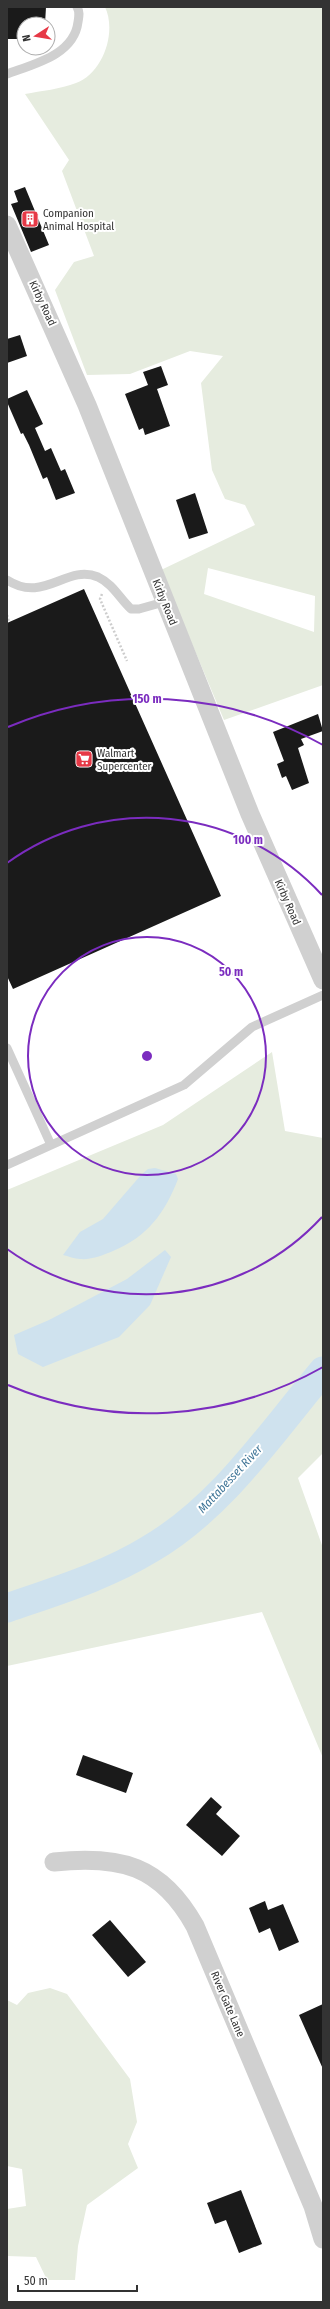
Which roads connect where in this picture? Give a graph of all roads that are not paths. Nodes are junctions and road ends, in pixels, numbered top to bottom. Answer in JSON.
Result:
{"nodes":[{"id":1,"x":77,"y":7,"type":"edge"},
{"id":2,"x":7,"y":74,"type":"edge"},
{"id":3,"x":7,"y":225,"type":"edge"},
{"id":4,"x":7,"y":580,"type":"edge"},
{"id":5,"x":164,"y":602,"type":"junction"},
{"id":6,"x":323,"y":980,"type":"edge"},
{"id":7,"x":323,"y":995,"type":"edge"},
{"id":8,"x":7,"y":1048,"type":"edge"},
{"id":9,"x":51,"y":1145,"type":"junction"},
{"id":10,"x":7,"y":1165,"type":"edge"},
{"id":11,"x":54,"y":1862,"type":"dead end"},
{"id":12,"x":323,"y":2239,"type":"edge"}],
"edges":[{"from":1,"to":2,"type":"lane"},
{"from":3,"to":5,"type":"street","name":"Kirby Road"},
{"from":4,"to":5,"type":"lane"},
{"from":5,"to":6,"type":"street","name":"Kirby Road"},
{"from":7,"to":9,"type":"lane"},
{"from":8,"to":9,"type":"lane"},
{"from":9,"to":10,"type":"lane"},
{"from":11,"to":12,"type":"street","name":"River Gate Lane"}]}
